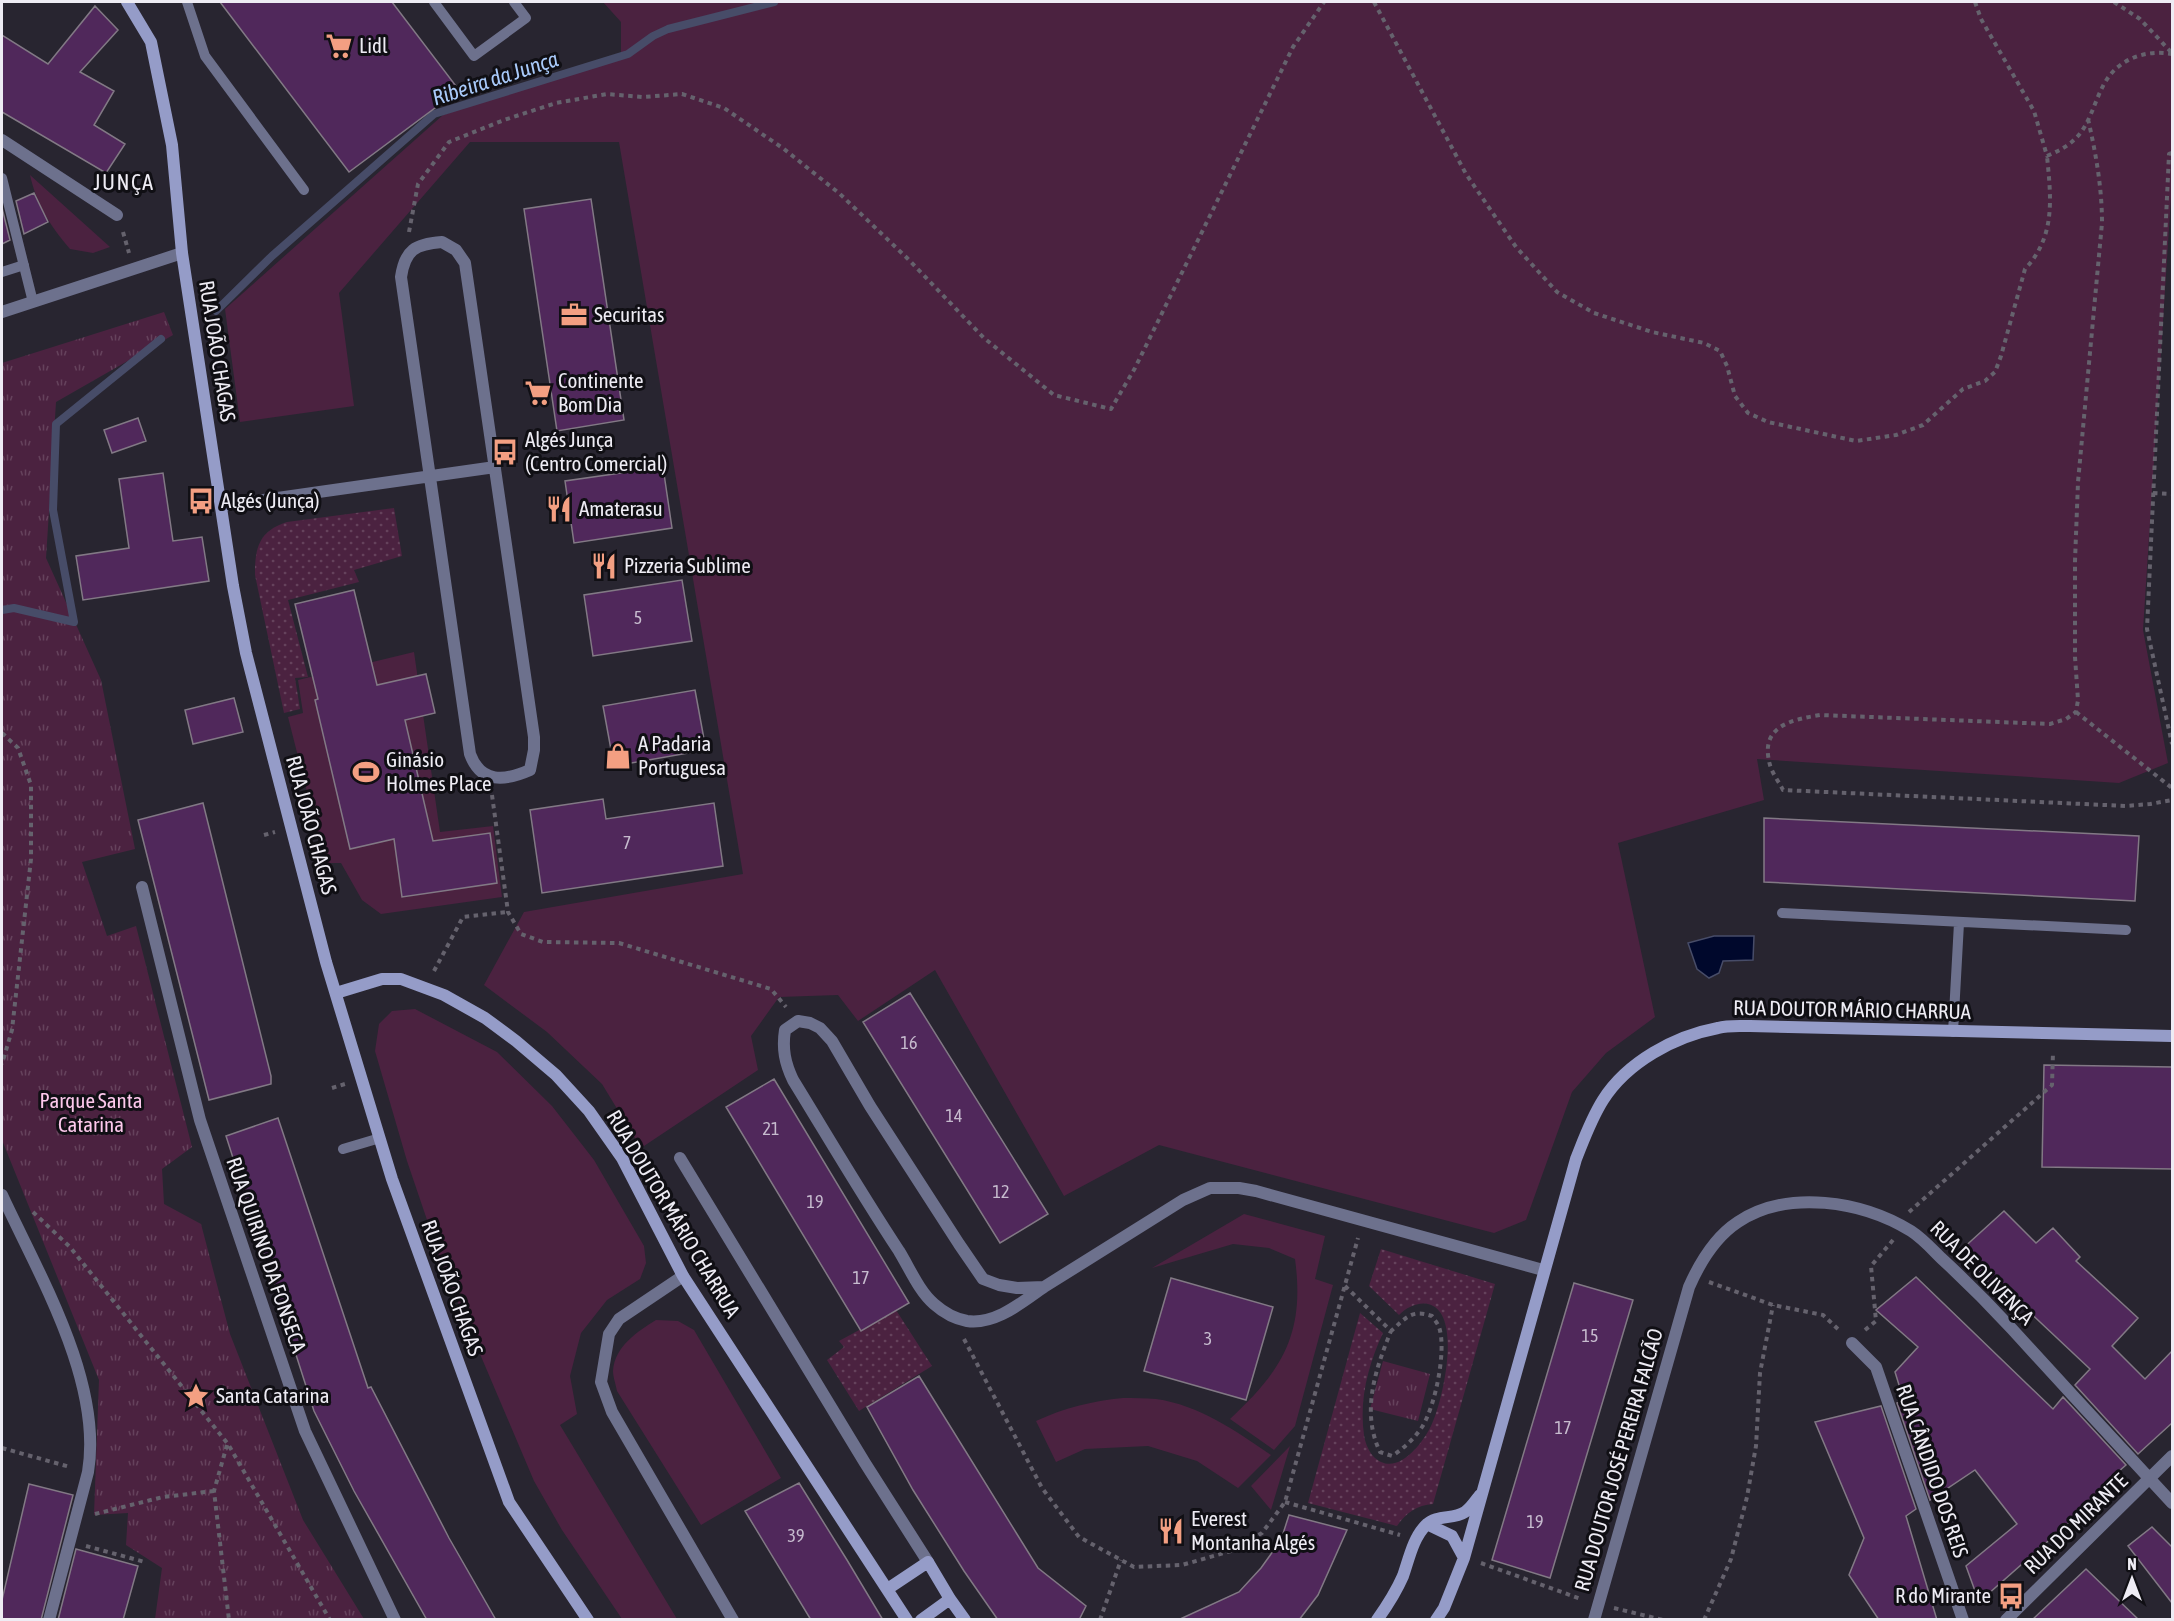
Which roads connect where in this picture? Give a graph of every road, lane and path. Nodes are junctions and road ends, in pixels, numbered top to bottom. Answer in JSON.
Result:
{"nodes":[{"id":1,"x":128,"y":2,"type":"edge"},
{"id":2,"x":187,"y":2,"type":"edge"},
{"id":3,"x":434,"y":2,"type":"edge"},
{"id":4,"x":514,"y":2,"type":"edge"},
{"id":5,"x":1324,"y":2,"type":"edge"},
{"id":6,"x":1374,"y":2,"type":"edge"},
{"id":7,"x":1975,"y":2,"type":"edge"},
{"id":8,"x":2114,"y":2,"type":"edge"},
{"id":9,"x":2172,"y":54,"type":"edge"},
{"id":10,"x":2088,"y":119,"type":"junction"},
{"id":11,"x":2,"y":140,"type":"edge"},
{"id":12,"x":2172,"y":153,"type":"edge"},
{"id":13,"x":2047,"y":156,"type":"junction"},
{"id":14,"x":2,"y":178,"type":"edge"},
{"id":15,"x":304,"y":190,"type":"dead end"},
{"id":16,"x":117,"y":215,"type":"joint"},
{"id":17,"x":182,"y":253,"type":"junction"},
{"id":18,"x":403,"y":260,"type":"junction"},
{"id":19,"x":24,"y":265,"type":"junction"},
{"id":20,"x":134,"y":268,"type":"junction"},
{"id":21,"x":2,"y":272,"type":"edge"},
{"id":22,"x":33,"y":302,"type":"junction"},
{"id":23,"x":2,"y":312,"type":"edge"},
{"id":24,"x":495,"y":467,"type":"junction"},
{"id":25,"x":430,"y":476,"type":"junction"},
{"id":26,"x":2153,"y":493,"type":"junction"},
{"id":27,"x":2172,"y":494,"type":"edge"},
{"id":28,"x":221,"y":506,"type":"junction"},
{"id":29,"x":2076,"y":712,"type":"junction"},
{"id":30,"x":2,"y":733,"type":"edge"},
{"id":31,"x":2172,"y":744,"type":"edge"},
{"id":32,"x":490,"y":776,"type":"junction"},
{"id":33,"x":2172,"y":788,"type":"edge"},
{"id":34,"x":2172,"y":800,"type":"edge"},
{"id":35,"x":142,"y":887,"type":"dead end"},
{"id":36,"x":508,"y":912,"type":"junction"},
{"id":37,"x":1782,"y":913,"type":"dead end"},
{"id":38,"x":1959,"y":923,"type":"junction"},
{"id":39,"x":2126,"y":930,"type":"dead end"},
{"id":40,"x":425,"y":987,"type":"junction"},
{"id":41,"x":336,"y":993,"type":"junction"},
{"id":42,"x":798,"y":1021,"type":"junction"},
{"id":43,"x":1953,"y":1032,"type":"junction"},
{"id":44,"x":2054,"y":1033,"type":"junction"},
{"id":45,"x":2172,"y":1036,"type":"edge"},
{"id":46,"x":2,"y":1064,"type":"edge"},
{"id":47,"x":380,"y":1138,"type":"junction"},
{"id":48,"x":343,"y":1149,"type":"dead end"},
{"id":49,"x":680,"y":1158,"type":"dead end"},
{"id":50,"x":2,"y":1196,"type":"edge"},
{"id":51,"x":27,"y":1207,"type":"dead end"},
{"id":52,"x":1363,"y":1220,"type":"junction"},
{"id":53,"x":1896,"y":1223,"type":"junction"},
{"id":54,"x":1543,"y":1270,"type":"junction"},
{"id":55,"x":683,"y":1276,"type":"junction"},
{"id":56,"x":1694,"y":1276,"type":"junction"},
{"id":57,"x":1345,"y":1285,"type":"junction"},
{"id":58,"x":1044,"y":1287,"type":"junction"},
{"id":59,"x":1773,"y":1305,"type":"junction"},
{"id":60,"x":1682,"y":1312,"type":"joint"},
{"id":61,"x":951,"y":1316,"type":"junction"},
{"id":62,"x":1391,"y":1331,"type":"junction"},
{"id":63,"x":1852,"y":1343,"type":"junction"},
{"id":64,"x":228,"y":1444,"type":"junction"},
{"id":65,"x":2,"y":1448,"type":"edge"},
{"id":66,"x":2172,"y":1456,"type":"edge"},
{"id":67,"x":88,"y":1472,"type":"junction"},
{"id":68,"x":2150,"y":1479,"type":"junction"},
{"id":69,"x":1485,"y":1489,"type":"junction"},
{"id":70,"x":214,"y":1491,"type":"junction"},
{"id":71,"x":1285,"y":1502,"type":"junction"},
{"id":72,"x":2172,"y":1503,"type":"edge"},
{"id":73,"x":77,"y":1520,"type":"junction"},
{"id":74,"x":1426,"y":1524,"type":"junction"},
{"id":75,"x":1416,"y":1539,"type":"junction"},
{"id":76,"x":70,"y":1541,"type":"junction"},
{"id":77,"x":1464,"y":1557,"type":"junction"},
{"id":78,"x":1121,"y":1560,"type":"junction"},
{"id":79,"x":145,"y":1562,"type":"dead end"},
{"id":80,"x":928,"y":1562,"type":"junction"},
{"id":81,"x":888,"y":1588,"type":"junction"},
{"id":82,"x":950,"y":1599,"type":"junction"},
{"id":83,"x":1598,"y":1605,"type":"junction"},
{"id":84,"x":49,"y":1620,"type":"edge"},
{"id":85,"x":229,"y":1620,"type":"edge"},
{"id":86,"x":330,"y":1620,"type":"edge"},
{"id":87,"x":395,"y":1620,"type":"edge"},
{"id":88,"x":588,"y":1620,"type":"edge"},
{"id":89,"x":733,"y":1620,"type":"edge"},
{"id":90,"x":907,"y":1620,"type":"edge"},
{"id":91,"x":921,"y":1620,"type":"edge"},
{"id":92,"x":965,"y":1620,"type":"edge"},
{"id":93,"x":1100,"y":1620,"type":"edge"},
{"id":94,"x":1377,"y":1620,"type":"edge"},
{"id":95,"x":1436,"y":1620,"type":"edge"},
{"id":96,"x":1594,"y":1620,"type":"edge"},
{"id":97,"x":1663,"y":1620,"type":"edge"},
{"id":98,"x":1704,"y":1620,"type":"edge"},
{"id":99,"x":1962,"y":1620,"type":"edge"},
{"id":100,"x":2006,"y":1620,"type":"edge"}],
"edges":[{"from":1,"to":17,"type":"street","name":"RUA JOÃO CHAGAS"},
{"from":2,"to":15,"type":"lane"},
{"from":3,"to":4,"type":"lane"},
{"from":5,"to":18,"type":"path"},
{"from":6,"to":13,"type":"path"},
{"from":7,"to":13,"type":"path"},
{"from":8,"to":9,"type":"path"},
{"from":9,"to":10,"type":"path"},
{"from":10,"to":13,"type":"path"},
{"from":10,"to":29,"type":"path"},
{"from":11,"to":16,"type":"street"},
{"from":12,"to":26,"type":"path"},
{"from":14,"to":19,"type":"lane"},
{"from":16,"to":20,"type":"path"},
{"from":17,"to":20,"type":"street"},
{"from":17,"to":28,"type":"street","name":"RUA JOÃO CHAGAS"},
{"from":18,"to":24,"type":"street"},
{"from":18,"to":25,"type":"street"},
{"from":19,"to":21,"type":"lane"},
{"from":19,"to":22,"type":"lane"},
{"from":20,"to":22,"type":"street"},
{"from":22,"to":23,"type":"street"},
{"from":24,"to":25,"type":"street"},
{"from":24,"to":32,"type":"street"},
{"from":25,"to":28,"type":"street"},
{"from":25,"to":32,"type":"street"},
{"from":26,"to":27,"type":"path"},
{"from":26,"to":31,"type":"path"},
{"from":28,"to":41,"type":"street","name":"RUA JOÃO CHAGAS"},
{"from":29,"to":33,"type":"path"},
{"from":29,"to":34,"type":"path"},
{"from":30,"to":46,"type":"path"},
{"from":32,"to":36,"type":"path"},
{"from":35,"to":87,"type":"street","name":"RUA QUIRINO DA FONSECA"},
{"from":36,"to":40,"type":"path"},
{"from":36,"to":42,"type":"path"},
{"from":37,"to":38,"type":"lane"},
{"from":38,"to":39,"type":"lane"},
{"from":38,"to":43,"type":"lane"},
{"from":40,"to":41,"type":"street","name":"RUA DOUTOR MÁRIO CHARRUA"},
{"from":40,"to":55,"type":"street","name":"RUA DOUTOR MÁRIO CHARRUA"},
{"from":41,"to":47,"type":"street","name":"RUA JOÃO CHAGAS"},
{"from":42,"to":58,"type":"street"},
{"from":42,"to":61,"type":"street"},
{"from":43,"to":44,"type":"street","name":"RUA DOUTOR MÁRIO CHARRUA"},
{"from":43,"to":54,"type":"street","name":"RUA DOUTOR MÁRIO CHARRUA"},
{"from":44,"to":45,"type":"street","name":"RUA DOUTOR MÁRIO CHARRUA"},
{"from":44,"to":53,"type":"path"},
{"from":47,"to":48,"type":"lane"},
{"from":47,"to":88,"type":"street","name":"RUA JOÃO CHAGAS"},
{"from":49,"to":80,"type":"street","name":"RUA DOUTOR MÁRIO CHARRUA"},
{"from":50,"to":67,"type":"street"},
{"from":51,"to":64,"type":"path"},
{"from":52,"to":54,"type":"street"},
{"from":52,"to":57,"type":"path"},
{"from":52,"to":58,"type":"street"},
{"from":53,"to":56,"type":"street","name":"RUA DE OLIVENÇA"},
{"from":53,"to":63,"type":"path"},
{"from":53,"to":68,"type":"street","name":"RUA DE OLIVENÇA"},
{"from":54,"to":69,"type":"street","name":"RUA DOUTOR MÁRIO CHARRUA"},
{"from":55,"to":81,"type":"street","name":"RUA DOUTOR MÁRIO CHARRUA"},
{"from":55,"to":89,"type":"street"},
{"from":56,"to":59,"type":"path"},
{"from":56,"to":60,"type":"street","name":"RUA DE OLIVENÇA"},
{"from":57,"to":62,"type":"path"},
{"from":57,"to":71,"type":"path"},
{"from":58,"to":61,"type":"street"},
{"from":59,"to":63,"type":"path"},
{"from":59,"to":98,"type":"path"},
{"from":60,"to":83,"type":"street","name":"RUA DOUTOR JOSÉ PEREIRA FALCÃO"},
{"from":61,"to":78,"type":"path"},
{"from":62,"to":62,"type":"path"},
{"from":63,"to":99,"type":"street","name":"RUA CÂNDIDO DOS REIS"},
{"from":64,"to":70,"type":"path"},
{"from":64,"to":86,"type":"path"},
{"from":65,"to":67,"type":"path"},
{"from":66,"to":68,"type":"street","name":"RUA DO MIRANTE"},
{"from":67,"to":73,"type":"street"},
{"from":68,"to":72,"type":"street","name":"RUA DE OLIVENÇA"},
{"from":68,"to":100,"type":"street","name":"RUA DO MIRANTE"},
{"from":69,"to":74,"type":"street","name":"RUA DOUTOR MÁRIO CHARRUA"},
{"from":69,"to":77,"type":"street","name":"RUA DOUTOR MÁRIO CHARRUA"},
{"from":70,"to":73,"type":"path"},
{"from":70,"to":85,"type":"path"},
{"from":71,"to":75,"type":"path"},
{"from":71,"to":78,"type":"path"},
{"from":73,"to":76,"type":"street"},
{"from":74,"to":75,"type":"street"},
{"from":74,"to":77,"type":"street"},
{"from":75,"to":94,"type":"street"},
{"from":76,"to":79,"type":"path"},
{"from":76,"to":84,"type":"street"},
{"from":77,"to":83,"type":"path"},
{"from":77,"to":95,"type":"street","name":"RUA DOUTOR MÁRIO CHARRUA"},
{"from":78,"to":93,"type":"path"},
{"from":80,"to":81,"type":"street"},
{"from":80,"to":82,"type":"street","name":"RUA DOUTOR MÁRIO CHARRUA"},
{"from":81,"to":90,"type":"street","name":"RUA DOUTOR MÁRIO CHARRUA"},
{"from":82,"to":91,"type":"street"},
{"from":82,"to":92,"type":"street","name":"RUA DOUTOR MÁRIO CHARRUA"},
{"from":83,"to":96,"type":"street","name":"RUA DOUTOR JOSÉ PEREIRA FALCÃO"},
{"from":83,"to":97,"type":"path"}]}
